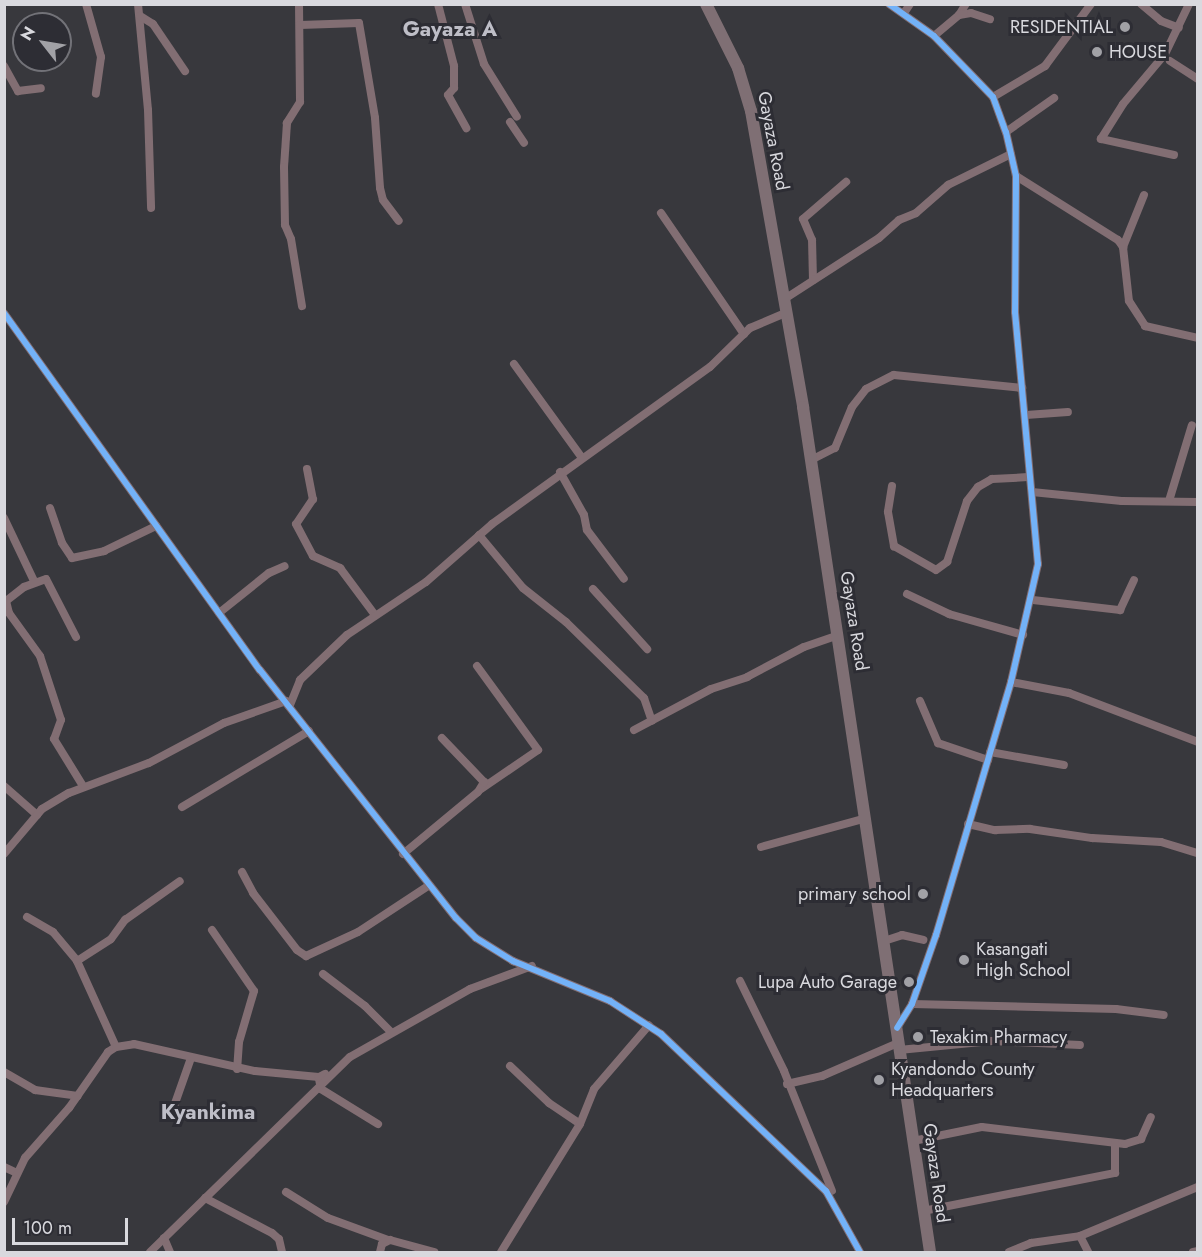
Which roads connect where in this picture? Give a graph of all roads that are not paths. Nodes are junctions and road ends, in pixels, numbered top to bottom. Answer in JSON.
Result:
{"nodes":[{"id":1,"x":86,"y":4,"type":"edge"},
{"id":2,"x":138,"y":4,"type":"edge"},
{"id":3,"x":299,"y":4,"type":"edge"},
{"id":4,"x":438,"y":4,"type":"edge"},
{"id":5,"x":465,"y":4,"type":"edge"},
{"id":6,"x":706,"y":4,"type":"edge"},
{"id":7,"x":889,"y":4,"type":"edge"},
{"id":8,"x":910,"y":4,"type":"edge"},
{"id":9,"x":966,"y":4,"type":"edge"},
{"id":10,"x":1091,"y":4,"type":"edge"},
{"id":11,"x":1141,"y":4,"type":"edge"},
{"id":12,"x":1189,"y":4,"type":"edge"},
{"id":13,"x":904,"y":13,"type":"junction"},
{"id":14,"x":959,"y":15,"type":"junction"},
{"id":15,"x":140,"y":16,"type":"junction"},
{"id":16,"x":990,"y":19,"type":"dead end"},
{"id":17,"x":300,"y":25,"type":"junction"},
{"id":18,"x":1179,"y":28,"type":"junction"},
{"id":19,"x":934,"y":36,"type":"junction"},
{"id":20,"x":1170,"y":61,"type":"dead end"},
{"id":21,"x":4,"y":66,"type":"edge"},
{"id":22,"x":185,"y":70,"type":"dead end"},
{"id":23,"x":1197,"y":79,"type":"edge"},
{"id":24,"x":41,"y":88,"type":"dead end"},
{"id":25,"x":96,"y":94,"type":"dead end"},
{"id":26,"x":993,"y":97,"type":"junction"},
{"id":27,"x":1054,"y":98,"type":"dead end"},
{"id":28,"x":466,"y":128,"type":"dead end"},
{"id":29,"x":1006,"y":132,"type":"junction"},
{"id":30,"x":524,"y":143,"type":"dead end"},
{"id":31,"x":1011,"y":154,"type":"junction"},
{"id":32,"x":1174,"y":155,"type":"dead end"},
{"id":33,"x":1016,"y":176,"type":"junction"},
{"id":34,"x":846,"y":183,"type":"dead end"},
{"id":35,"x":1144,"y":195,"type":"dead end"},
{"id":36,"x":151,"y":208,"type":"dead end"},
{"id":37,"x":661,"y":213,"type":"dead end"},
{"id":38,"x":399,"y":221,"type":"dead end"},
{"id":39,"x":1123,"y":247,"type":"junction"},
{"id":40,"x":813,"y":280,"type":"junction"},
{"id":41,"x":783,"y":300,"type":"junction"},
{"id":42,"x":302,"y":306,"type":"dead end"},
{"id":43,"x":5,"y":313,"type":"edge"},
{"id":44,"x":786,"y":313,"type":"junction"},
{"id":45,"x":744,"y":334,"type":"junction"},
{"id":46,"x":1197,"y":338,"type":"edge"},
{"id":47,"x":514,"y":364,"type":"dead end"},
{"id":48,"x":1022,"y":388,"type":"junction"},
{"id":49,"x":1068,"y":412,"type":"dead end"},
{"id":50,"x":1026,"y":415,"type":"junction"},
{"id":51,"x":1192,"y":425,"type":"dead end"},
{"id":52,"x":582,"y":458,"type":"junction"},
{"id":53,"x":811,"y":460,"type":"junction"},
{"id":54,"x":307,"y":469,"type":"dead end"},
{"id":55,"x":560,"y":472,"type":"junction"},
{"id":56,"x":1028,"y":477,"type":"junction"},
{"id":57,"x":892,"y":486,"type":"dead end"},
{"id":58,"x":1032,"y":492,"type":"junction"},
{"id":59,"x":1169,"y":501,"type":"junction"},
{"id":60,"x":1197,"y":502,"type":"edge"},
{"id":61,"x":50,"y":508,"type":"dead end"},
{"id":62,"x":4,"y":518,"type":"edge"},
{"id":63,"x":156,"y":526,"type":"junction"},
{"id":64,"x":479,"y":535,"type":"junction"},
{"id":65,"x":285,"y":566,"type":"dead end"},
{"id":66,"x":624,"y":579,"type":"dead end"},
{"id":67,"x":1134,"y":580,"type":"dead end"},
{"id":68,"x":34,"y":581,"type":"junction"},
{"id":69,"x":593,"y":589,"type":"dead end"},
{"id":70,"x":907,"y":594,"type":"dead end"},
{"id":71,"x":1033,"y":600,"type":"junction"},
{"id":72,"x":219,"y":612,"type":"junction"},
{"id":73,"x":375,"y":615,"type":"junction"},
{"id":74,"x":1023,"y":635,"type":"junction"},
{"id":75,"x":838,"y":636,"type":"junction"},
{"id":76,"x":76,"y":637,"type":"dead end"},
{"id":77,"x":647,"y":649,"type":"dead end"},
{"id":78,"x":477,"y":666,"type":"dead end"},
{"id":79,"x":1011,"y":681,"type":"junction"},
{"id":80,"x":920,"y":700,"type":"dead end"},
{"id":81,"x":287,"y":703,"type":"junction"},
{"id":82,"x":652,"y":721,"type":"junction"},
{"id":83,"x":634,"y":730,"type":"dead end"},
{"id":84,"x":309,"y":731,"type":"junction"},
{"id":85,"x":442,"y":738,"type":"dead end"},
{"id":86,"x":1197,"y":742,"type":"edge"},
{"id":87,"x":989,"y":756,"type":"junction"},
{"id":88,"x":1064,"y":765,"type":"dead end"},
{"id":89,"x":4,"y":786,"type":"edge"},
{"id":90,"x":83,"y":786,"type":"junction"},
{"id":91,"x":481,"y":789,"type":"junction"},
{"id":92,"x":182,"y":807,"type":"dead end"},
{"id":93,"x":37,"y":815,"type":"junction"},
{"id":94,"x":866,"y":818,"type":"junction"},
{"id":95,"x":968,"y":824,"type":"junction"},
{"id":96,"x":761,"y":847,"type":"dead end"},
{"id":97,"x":1197,"y":853,"type":"edge"},
{"id":98,"x":4,"y":854,"type":"edge"},
{"id":99,"x":403,"y":854,"type":"junction"},
{"id":100,"x":242,"y":872,"type":"dead end"},
{"id":101,"x":180,"y":881,"type":"dead end"},
{"id":102,"x":428,"y":886,"type":"junction"},
{"id":103,"x":27,"y":917,"type":"dead end"},
{"id":104,"x":212,"y":930,"type":"dead end"},
{"id":105,"x":923,"y":940,"type":"dead end"},
{"id":106,"x":884,"y":941,"type":"junction"},
{"id":107,"x":77,"y":961,"type":"junction"},
{"id":108,"x":532,"y":966,"type":"junction"},
{"id":109,"x":323,"y":974,"type":"dead end"},
{"id":110,"x":740,"y":981,"type":"dead end"},
{"id":111,"x":912,"y":1004,"type":"junction"},
{"id":112,"x":1164,"y":1015,"type":"dead end"},
{"id":113,"x":649,"y":1025,"type":"junction"},
{"id":114,"x":897,"y":1028,"type":"junction"},
{"id":115,"x":390,"y":1031,"type":"junction"},
{"id":116,"x":1080,"y":1045,"type":"dead end"},
{"id":117,"x":116,"y":1047,"type":"junction"},
{"id":118,"x":898,"y":1047,"type":"junction"},
{"id":119,"x":191,"y":1058,"type":"junction"},
{"id":120,"x":510,"y":1066,"type":"dead end"},
{"id":121,"x":237,"y":1069,"type":"junction"},
{"id":122,"x":4,"y":1072,"type":"edge"},
{"id":123,"x":319,"y":1080,"type":"junction"},
{"id":124,"x":787,"y":1084,"type":"junction"},
{"id":125,"x":78,"y":1096,"type":"junction"},
{"id":126,"x":173,"y":1109,"type":"dead end"},
{"id":127,"x":1151,"y":1117,"type":"dead end"},
{"id":128,"x":378,"y":1124,"type":"dead end"},
{"id":129,"x":580,"y":1124,"type":"junction"},
{"id":130,"x":913,"y":1141,"type":"junction"},
{"id":131,"x":1114,"y":1143,"type":"junction"},
{"id":132,"x":4,"y":1167,"type":"edge"},
{"id":133,"x":17,"y":1173,"type":"junction"},
{"id":134,"x":1197,"y":1187,"type":"edge"},
{"id":135,"x":286,"y":1192,"type":"dead end"},
{"id":136,"x":205,"y":1198,"type":"junction"},
{"id":137,"x":4,"y":1202,"type":"edge"},
{"id":138,"x":839,"y":1208,"type":"junction"},
{"id":139,"x":923,"y":1211,"type":"junction"},
{"id":140,"x":1080,"y":1236,"type":"junction"},
{"id":141,"x":164,"y":1238,"type":"junction"},
{"id":142,"x":387,"y":1240,"type":"junction"},
{"id":143,"x":1197,"y":1251,"type":"edge"},
{"id":144,"x":150,"y":1252,"type":"edge"},
{"id":145,"x":170,"y":1252,"type":"edge"},
{"id":146,"x":282,"y":1252,"type":"edge"},
{"id":147,"x":380,"y":1252,"type":"edge"},
{"id":148,"x":434,"y":1252,"type":"edge"},
{"id":149,"x":501,"y":1252,"type":"edge"},
{"id":150,"x":860,"y":1252,"type":"edge"},
{"id":151,"x":930,"y":1252,"type":"edge"},
{"id":152,"x":1009,"y":1252,"type":"edge"},
{"id":153,"x":1088,"y":1252,"type":"edge"},
{"id":154,"x":1193,"y":1252,"type":"edge"}],
"edges":[{"from":1,"to":25,"type":"street"},
{"from":2,"to":15,"type":"street"},
{"from":3,"to":17,"type":"street"},
{"from":4,"to":28,"type":"street"},
{"from":5,"to":30,"type":"street"},
{"from":6,"to":41,"type":"main road","name":"Gayaza Road"},
{"from":7,"to":13,"type":"street"},
{"from":8,"to":13,"type":"street"},
{"from":9,"to":14,"type":"street"},
{"from":10,"to":26,"type":"street"},
{"from":11,"to":18,"type":"street"},
{"from":12,"to":18,"type":"street"},
{"from":13,"to":19,"type":"street"},
{"from":14,"to":16,"type":"street"},
{"from":14,"to":19,"type":"street"},
{"from":15,"to":22,"type":"street"},
{"from":15,"to":36,"type":"street"},
{"from":17,"to":38,"type":"street"},
{"from":17,"to":42,"type":"street"},
{"from":18,"to":32,"type":"street"},
{"from":19,"to":26,"type":"street"},
{"from":20,"to":23,"type":"street"},
{"from":21,"to":24,"type":"street"},
{"from":26,"to":29,"type":"street"},
{"from":27,"to":29,"type":"street"},
{"from":29,"to":31,"type":"street"},
{"from":31,"to":33,"type":"street"},
{"from":31,"to":40,"type":"street"},
{"from":33,"to":39,"type":"street"},
{"from":33,"to":48,"type":"street"},
{"from":34,"to":40,"type":"street"},
{"from":35,"to":39,"type":"street"},
{"from":37,"to":45,"type":"street"},
{"from":39,"to":46,"type":"street"},
{"from":40,"to":41,"type":"street"},
{"from":41,"to":44,"type":"main road","name":"Gayaza Road"},
{"from":43,"to":63,"type":"street"},
{"from":44,"to":45,"type":"street"},
{"from":44,"to":53,"type":"main road","name":"Gayaza Road"},
{"from":45,"to":52,"type":"street"},
{"from":47,"to":52,"type":"street"},
{"from":48,"to":50,"type":"street"},
{"from":48,"to":53,"type":"street"},
{"from":49,"to":50,"type":"street"},
{"from":50,"to":56,"type":"street"},
{"from":51,"to":59,"type":"street"},
{"from":52,"to":55,"type":"street"},
{"from":53,"to":75,"type":"main road","name":"Gayaza Road"},
{"from":54,"to":73,"type":"street"},
{"from":55,"to":64,"type":"street"},
{"from":55,"to":66,"type":"street"},
{"from":56,"to":57,"type":"street"},
{"from":56,"to":58,"type":"street"},
{"from":58,"to":59,"type":"street"},
{"from":58,"to":71,"type":"street"},
{"from":59,"to":60,"type":"street"},
{"from":61,"to":63,"type":"street"},
{"from":62,"to":68,"type":"street"},
{"from":63,"to":72,"type":"street"},
{"from":64,"to":73,"type":"street"},
{"from":64,"to":82,"type":"street"},
{"from":65,"to":72,"type":"street"},
{"from":67,"to":71,"type":"street"},
{"from":68,"to":76,"type":"street"},
{"from":68,"to":90,"type":"street"},
{"from":69,"to":77,"type":"street"},
{"from":70,"to":74,"type":"street"},
{"from":71,"to":74,"type":"street"},
{"from":72,"to":81,"type":"street"},
{"from":73,"to":81,"type":"street"},
{"from":74,"to":79,"type":"street"},
{"from":75,"to":82,"type":"street"},
{"from":75,"to":94,"type":"main road","name":"Gayaza Road"},
{"from":78,"to":91,"type":"street"},
{"from":79,"to":86,"type":"street"},
{"from":79,"to":87,"type":"street"},
{"from":80,"to":87,"type":"street"},
{"from":81,"to":84,"type":"street"},
{"from":81,"to":90,"type":"street"},
{"from":82,"to":83,"type":"street"},
{"from":84,"to":92,"type":"street"},
{"from":84,"to":99,"type":"street"},
{"from":85,"to":91,"type":"street"},
{"from":87,"to":88,"type":"street"},
{"from":87,"to":95,"type":"street"},
{"from":89,"to":93,"type":"street"},
{"from":90,"to":93,"type":"street"},
{"from":91,"to":99,"type":"street"},
{"from":93,"to":98,"type":"street"},
{"from":94,"to":96,"type":"street"},
{"from":94,"to":106,"type":"main road","name":"Gayaza Road"},
{"from":95,"to":97,"type":"street"},
{"from":95,"to":111,"type":"street"},
{"from":99,"to":102,"type":"street"},
{"from":100,"to":102,"type":"street"},
{"from":101,"to":107,"type":"street"},
{"from":102,"to":108,"type":"street"},
{"from":103,"to":107,"type":"street"},
{"from":104,"to":121,"type":"street"},
{"from":105,"to":106,"type":"street"},
{"from":106,"to":114,"type":"main road","name":"Gayaza Road"},
{"from":107,"to":117,"type":"street"},
{"from":108,"to":113,"type":"street"},
{"from":108,"to":115,"type":"street"},
{"from":109,"to":115,"type":"street"},
{"from":110,"to":124,"type":"street"},
{"from":111,"to":112,"type":"street"},
{"from":111,"to":114,"type":"street"},
{"from":113,"to":129,"type":"street"},
{"from":113,"to":138,"type":"street"},
{"from":114,"to":118,"type":"main road","name":"Gayaza Road"},
{"from":115,"to":123,"type":"street"},
{"from":116,"to":118,"type":"street"},
{"from":117,"to":119,"type":"street"},
{"from":117,"to":125,"type":"street"},
{"from":118,"to":124,"type":"street"},
{"from":118,"to":130,"type":"main road","name":"Gayaza Road"},
{"from":119,"to":121,"type":"street"},
{"from":119,"to":126,"type":"street"},
{"from":120,"to":129,"type":"street"},
{"from":121,"to":123,"type":"street"},
{"from":122,"to":125,"type":"street"},
{"from":123,"to":128,"type":"street"},
{"from":123,"to":136,"type":"street"},
{"from":124,"to":138,"type":"street"},
{"from":125,"to":133,"type":"street"},
{"from":127,"to":131,"type":"street"},
{"from":129,"to":149,"type":"street"},
{"from":130,"to":131,"type":"street"},
{"from":130,"to":139,"type":"main road","name":"Gayaza Road"},
{"from":131,"to":139,"type":"street"},
{"from":132,"to":133,"type":"street"},
{"from":133,"to":137,"type":"street"},
{"from":134,"to":140,"type":"street"},
{"from":135,"to":142,"type":"street"},
{"from":136,"to":141,"type":"street"},
{"from":136,"to":146,"type":"street"},
{"from":138,"to":150,"type":"street"},
{"from":139,"to":151,"type":"main road","name":"Gayaza Road"},
{"from":140,"to":152,"type":"street"},
{"from":140,"to":153,"type":"street"},
{"from":141,"to":144,"type":"street"},
{"from":141,"to":145,"type":"street"},
{"from":142,"to":147,"type":"street"},
{"from":142,"to":148,"type":"street"},
{"from":143,"to":154,"type":"street"}]}
